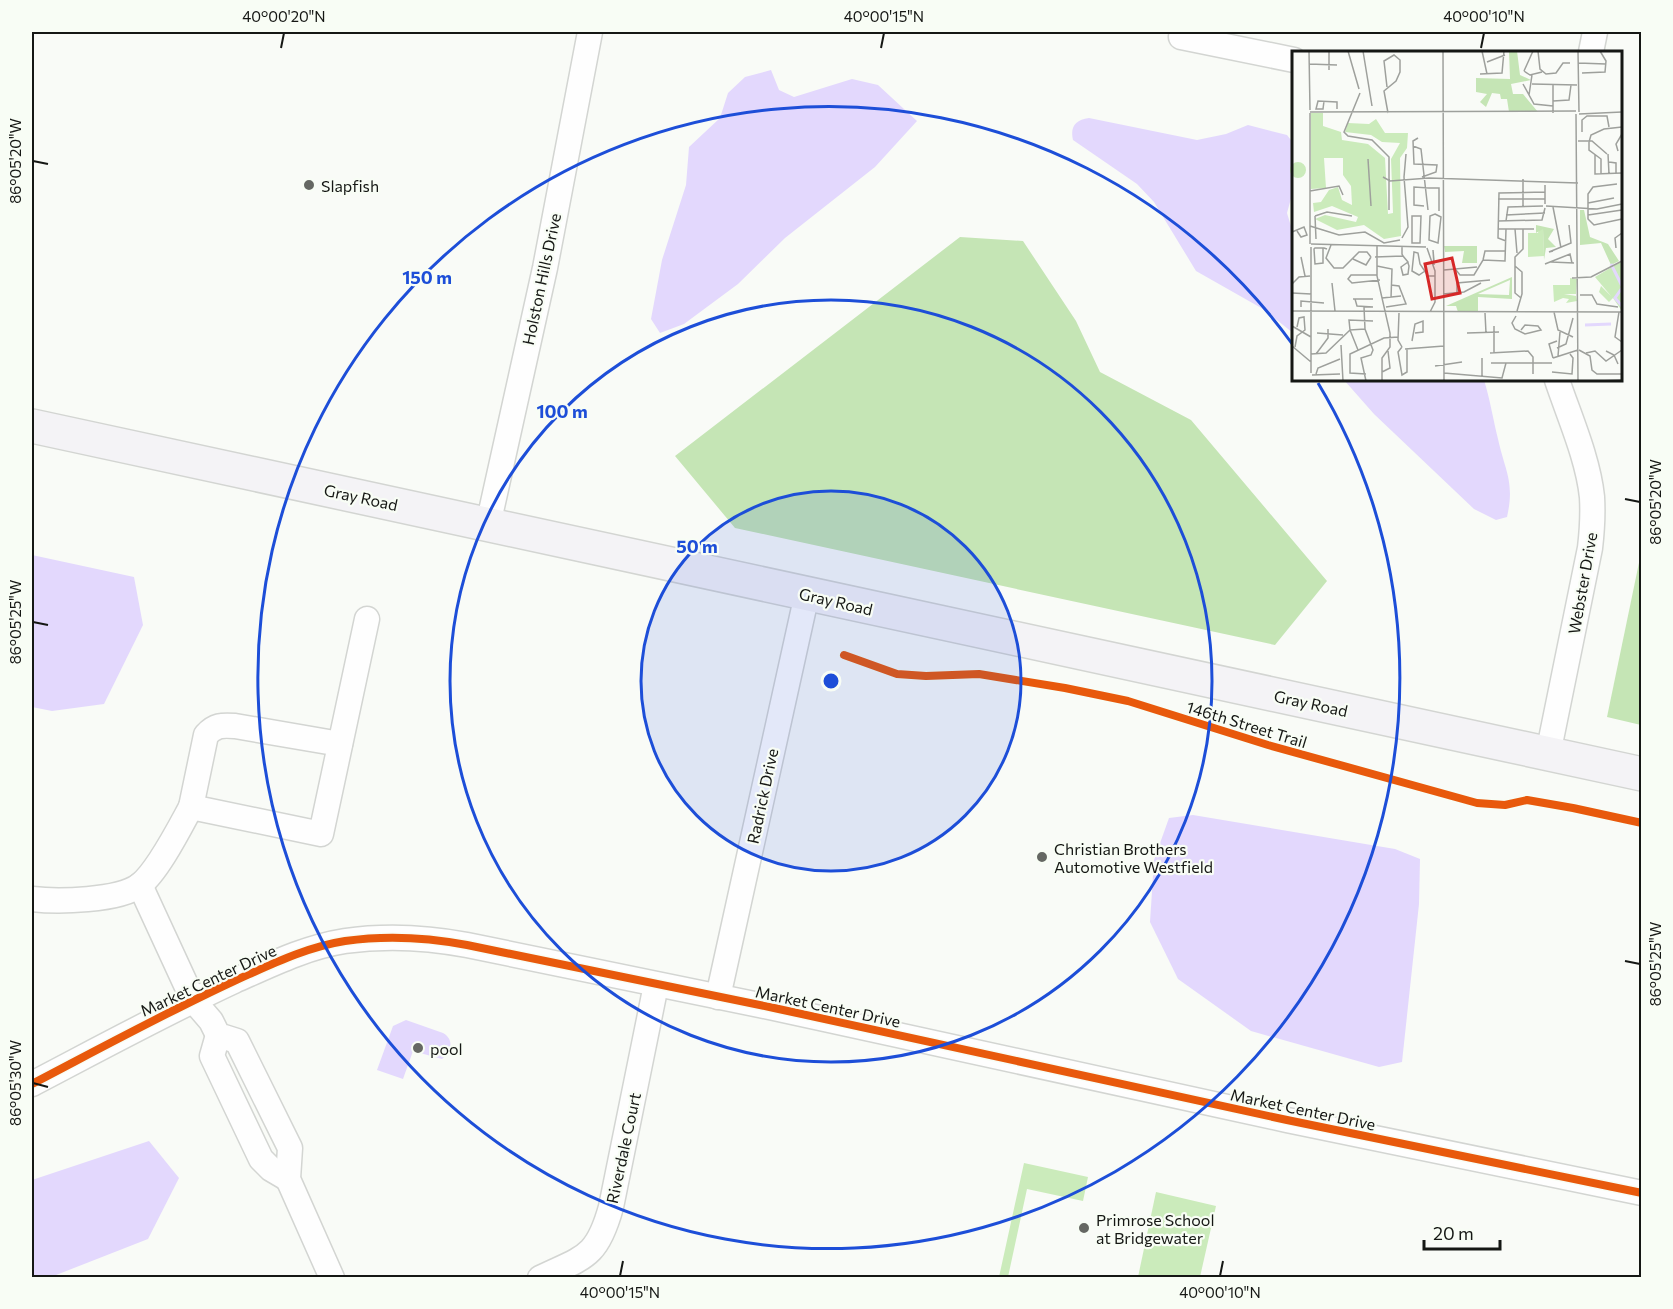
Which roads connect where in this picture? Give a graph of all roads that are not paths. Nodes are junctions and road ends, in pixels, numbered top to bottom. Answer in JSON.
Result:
{"nodes":[{"id":1,"x":590,"y":32,"type":"edge"},
{"id":2,"x":1595,"y":32,"type":"edge"},
{"id":3,"x":1182,"y":34,"type":"edge"},
{"id":4,"x":1591,"y":51,"type":"edge"},
{"id":5,"x":1292,"y":60,"type":"edge"},
{"id":6,"x":1557,"y":381,"type":"edge"},
{"id":7,"x":32,"y":426,"type":"edge"},
{"id":8,"x":488,"y":525,"type":"junction"},
{"id":9,"x":807,"y":594,"type":"junction"},
{"id":10,"x":367,"y":619,"type":"dead end"},
{"id":11,"x":340,"y":744,"type":"junction"},
{"id":12,"x":1548,"y":754,"type":"junction"},
{"id":13,"x":1641,"y":774,"type":"edge"},
{"id":14,"x":191,"y":807,"type":"junction"},
{"id":15,"x":140,"y":885,"type":"junction"},
{"id":16,"x":32,"y":899,"type":"edge"},
{"id":17,"x":656,"y":984,"type":"junction"},
{"id":18,"x":718,"y":997,"type":"junction"},
{"id":19,"x":193,"y":1000,"type":"junction"},
{"id":20,"x":32,"y":1084,"type":"edge"},
{"id":21,"x":1641,"y":1193,"type":"edge"},
{"id":22,"x":332,"y":1278,"type":"edge"},
{"id":23,"x":540,"y":1278,"type":"edge"}],
"edges":[{"from":1,"to":8,"type":"street","name":"Holston Hills Drive"},
{"from":2,"to":4,"type":"street"},
{"from":3,"to":5,"type":"street"},
{"from":6,"to":12,"type":"street","name":"Webster Drive"},
{"from":7,"to":8,"type":"street","name":"Gray Road"},
{"from":8,"to":9,"type":"street","name":"Gray Road"},
{"from":9,"to":12,"type":"street","name":"Gray Road"},
{"from":9,"to":18,"type":"street","name":"Radrick Drive"},
{"from":10,"to":11,"type":"street"},
{"from":11,"to":14,"type":"street"},
{"from":11,"to":14,"type":"street"},
{"from":12,"to":13,"type":"street","name":"Gray Road"},
{"from":14,"to":15,"type":"street"},
{"from":15,"to":16,"type":"street"},
{"from":15,"to":19,"type":"street"},
{"from":17,"to":18,"type":"street","name":"Market Center Drive"},
{"from":17,"to":19,"type":"street","name":"Market Center Drive"},
{"from":17,"to":23,"type":"street","name":"Riverdale Court"},
{"from":18,"to":21,"type":"street","name":"Market Center Drive"},
{"from":19,"to":20,"type":"street","name":"Market Center Drive"},
{"from":19,"to":22,"type":"street"}]}
